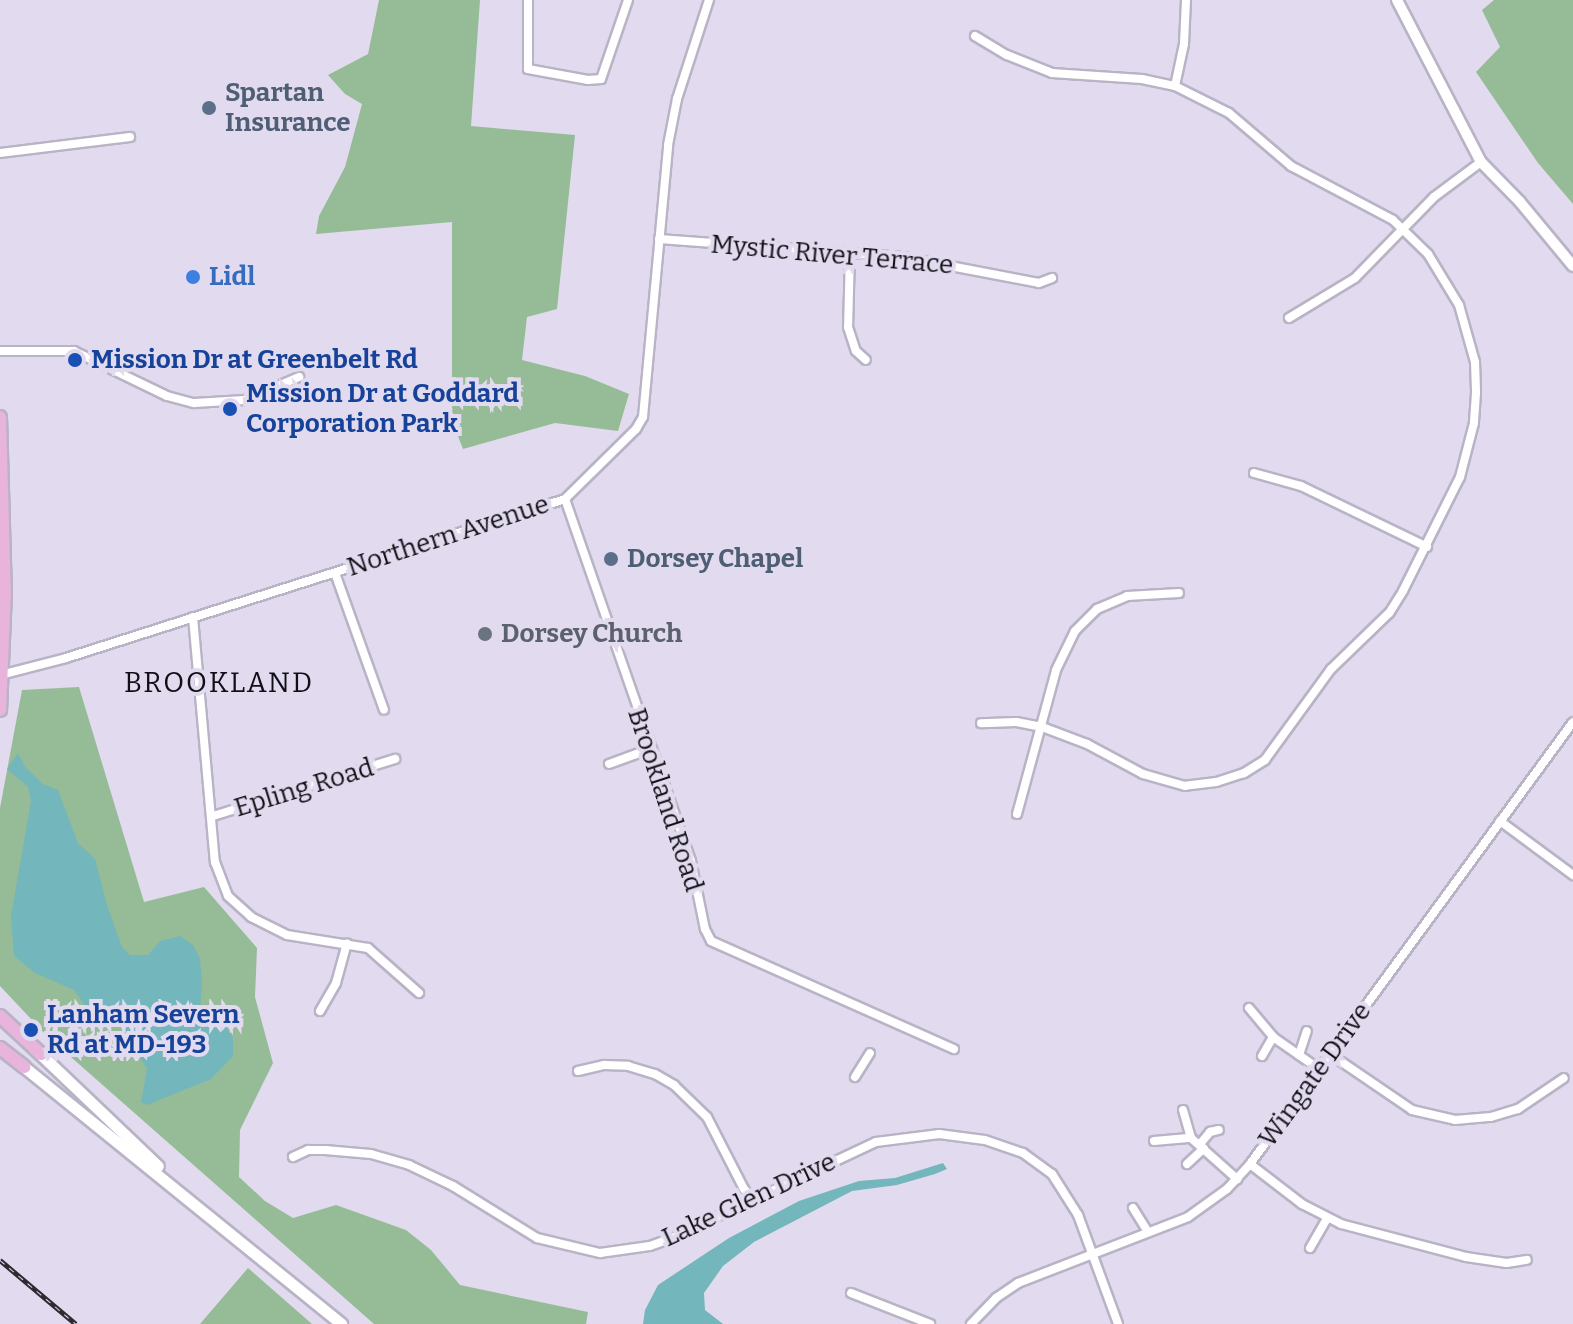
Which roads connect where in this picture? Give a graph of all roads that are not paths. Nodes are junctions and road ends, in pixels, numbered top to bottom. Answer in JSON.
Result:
{"nodes":[{"id":1,"x":528,"y":0,"type":"edge"},
{"id":2,"x":628,"y":0,"type":"edge"},
{"id":3,"x":709,"y":0,"type":"edge"},
{"id":4,"x":1186,"y":0,"type":"edge"},
{"id":5,"x":1397,"y":0,"type":"edge"},
{"id":6,"x":975,"y":36,"type":"dead end"},
{"id":7,"x":1175,"y":86,"type":"junction"},
{"id":8,"x":130,"y":137,"type":"dead end"},
{"id":9,"x":0,"y":153,"type":"edge"},
{"id":10,"x":1481,"y":162,"type":"junction"},
{"id":11,"x":1404,"y":229,"type":"junction"},
{"id":12,"x":659,"y":239,"type":"junction"},
{"id":13,"x":850,"y":253,"type":"junction"},
{"id":14,"x":1573,"y":266,"type":"edge"},
{"id":15,"x":1052,"y":278,"type":"dead end"},
{"id":16,"x":1289,"y":318,"type":"dead end"},
{"id":17,"x":0,"y":351,"type":"edge"},
{"id":18,"x":866,"y":360,"type":"dead end"},
{"id":19,"x":299,"y":377,"type":"dead end"},
{"id":20,"x":0,"y":417,"type":"edge"},
{"id":21,"x":1254,"y":473,"type":"dead end"},
{"id":22,"x":565,"y":499,"type":"junction"},
{"id":23,"x":1427,"y":547,"type":"junction"},
{"id":24,"x":335,"y":573,"type":"junction"},
{"id":25,"x":1179,"y":593,"type":"dead end"},
{"id":26,"x":193,"y":617,"type":"junction"},
{"id":27,"x":2,"y":675,"type":"edge"},
{"id":28,"x":0,"y":710,"type":"edge"},
{"id":29,"x":384,"y":710,"type":"dead end"},
{"id":30,"x":1573,"y":722,"type":"edge"},
{"id":31,"x":981,"y":723,"type":"dead end"},
{"id":32,"x":1042,"y":727,"type":"junction"},
{"id":33,"x":650,"y":749,"type":"junction"},
{"id":34,"x":395,"y":759,"type":"dead end"},
{"id":35,"x":609,"y":764,"type":"dead end"},
{"id":36,"x":1017,"y":814,"type":"dead end"},
{"id":37,"x":213,"y":816,"type":"junction"},
{"id":38,"x":1500,"y":821,"type":"junction"},
{"id":39,"x":1573,"y":875,"type":"edge"},
{"id":40,"x":347,"y":943,"type":"junction"},
{"id":41,"x":419,"y":993,"type":"dead end"},
{"id":42,"x":1249,"y":1008,"type":"dead end"},
{"id":43,"x":320,"y":1011,"type":"dead end"},
{"id":44,"x":0,"y":1018,"type":"edge"},
{"id":45,"x":1307,"y":1031,"type":"dead end"},
{"id":46,"x":1273,"y":1037,"type":"junction"},
{"id":47,"x":0,"y":1047,"type":"edge"},
{"id":48,"x":954,"y":1049,"type":"dead end"},
{"id":49,"x":870,"y":1053,"type":"dead end"},
{"id":50,"x":41,"y":1054,"type":"joint"},
{"id":51,"x":1330,"y":1054,"type":"junction"},
{"id":52,"x":1299,"y":1055,"type":"junction"},
{"id":53,"x":1262,"y":1056,"type":"dead end"},
{"id":54,"x":24,"y":1067,"type":"joint"},
{"id":55,"x":1319,"y":1069,"type":"junction"},
{"id":56,"x":578,"y":1071,"type":"dead end"},
{"id":57,"x":855,"y":1077,"type":"dead end"},
{"id":58,"x":1564,"y":1078,"type":"dead end"},
{"id":59,"x":1183,"y":1110,"type":"dead end"},
{"id":60,"x":1219,"y":1130,"type":"dead end"},
{"id":61,"x":1191,"y":1138,"type":"junction"},
{"id":62,"x":1154,"y":1141,"type":"dead end"},
{"id":63,"x":1202,"y":1146,"type":"junction"},
{"id":64,"x":293,"y":1157,"type":"dead end"},
{"id":65,"x":1187,"y":1164,"type":"dead end"},
{"id":66,"x":1250,"y":1164,"type":"junction"},
{"id":67,"x":1237,"y":1179,"type":"junction"},
{"id":68,"x":753,"y":1198,"type":"junction"},
{"id":69,"x":1133,"y":1208,"type":"dead end"},
{"id":70,"x":205,"y":1211,"type":"junction"},
{"id":71,"x":1327,"y":1219,"type":"junction"},
{"id":72,"x":1148,"y":1232,"type":"junction"},
{"id":73,"x":1310,"y":1248,"type":"dead end"},
{"id":74,"x":1092,"y":1254,"type":"junction"},
{"id":75,"x":1527,"y":1260,"type":"dead end"},
{"id":76,"x":851,"y":1293,"type":"dead end"},
{"id":77,"x":341,"y":1324,"type":"edge"},
{"id":78,"x":930,"y":1324,"type":"edge"},
{"id":79,"x":971,"y":1324,"type":"edge"},
{"id":80,"x":1118,"y":1324,"type":"edge"}],
"edges":[{"from":1,"to":2,"type":"street"},
{"from":3,"to":12,"type":"street","name":"Northern Avenue"},
{"from":4,"to":7,"type":"street"},
{"from":5,"to":10,"type":"street"},
{"from":6,"to":7,"type":"street"},
{"from":7,"to":11,"type":"street"},
{"from":8,"to":9,"type":"street"},
{"from":10,"to":11,"type":"street"},
{"from":10,"to":14,"type":"street"},
{"from":11,"to":16,"type":"street"},
{"from":11,"to":23,"type":"street"},
{"from":12,"to":13,"type":"street","name":"Mystic River Terrace"},
{"from":12,"to":22,"type":"street","name":"Northern Avenue"},
{"from":13,"to":15,"type":"street","name":"Mystic River Terrace"},
{"from":13,"to":18,"type":"street"},
{"from":17,"to":19,"type":"street"},
{"from":20,"to":27,"type":"main road"},
{"from":21,"to":23,"type":"street"},
{"from":22,"to":24,"type":"street","name":"Northern Avenue"},
{"from":22,"to":33,"type":"street","name":"Brookland Road"},
{"from":23,"to":32,"type":"street"},
{"from":24,"to":26,"type":"street","name":"Northern Avenue"},
{"from":24,"to":29,"type":"street"},
{"from":25,"to":32,"type":"street"},
{"from":26,"to":27,"type":"street","name":"Northern Avenue"},
{"from":26,"to":37,"type":"street"},
{"from":27,"to":28,"type":"main road"},
{"from":30,"to":38,"type":"street","name":"Wingate Drive"},
{"from":31,"to":32,"type":"street"},
{"from":32,"to":36,"type":"street"},
{"from":33,"to":35,"type":"street"},
{"from":33,"to":48,"type":"street","name":"Brookland Road"},
{"from":34,"to":37,"type":"street","name":"Epling Road"},
{"from":37,"to":40,"type":"street"},
{"from":38,"to":39,"type":"street"},
{"from":38,"to":51,"type":"street","name":"Wingate Drive"},
{"from":40,"to":41,"type":"street"},
{"from":40,"to":43,"type":"street"},
{"from":42,"to":46,"type":"street"},
{"from":44,"to":50,"type":"main road"},
{"from":45,"to":52,"type":"street"},
{"from":46,"to":52,"type":"street"},
{"from":46,"to":53,"type":"street"},
{"from":47,"to":54,"type":"main road"},
{"from":49,"to":57,"type":"street"},
{"from":50,"to":70,"type":"main road"},
{"from":51,"to":55,"type":"street","name":"Wingate Drive"},
{"from":51,"to":58,"type":"street"},
{"from":52,"to":55,"type":"street"},
{"from":54,"to":70,"type":"main road"},
{"from":55,"to":66,"type":"street","name":"Wingate Drive"},
{"from":56,"to":68,"type":"street"},
{"from":59,"to":61,"type":"street"},
{"from":60,"to":63,"type":"street"},
{"from":61,"to":62,"type":"street"},
{"from":61,"to":63,"type":"street"},
{"from":63,"to":65,"type":"street"},
{"from":63,"to":67,"type":"street"},
{"from":64,"to":68,"type":"street","name":"Lake Glen Drive"},
{"from":66,"to":67,"type":"street","name":"Wingate Drive"},
{"from":66,"to":71,"type":"street"},
{"from":67,"to":72,"type":"street","name":"Wingate Drive"},
{"from":68,"to":74,"type":"street","name":"Lake Glen Drive"},
{"from":69,"to":72,"type":"street"},
{"from":70,"to":77,"type":"main road"},
{"from":71,"to":73,"type":"street"},
{"from":71,"to":75,"type":"street"},
{"from":72,"to":74,"type":"street","name":"Wingate Drive"},
{"from":74,"to":79,"type":"street","name":"Wingate Drive"},
{"from":74,"to":80,"type":"street","name":"Lake Glen Drive"},
{"from":76,"to":78,"type":"street"}]}
